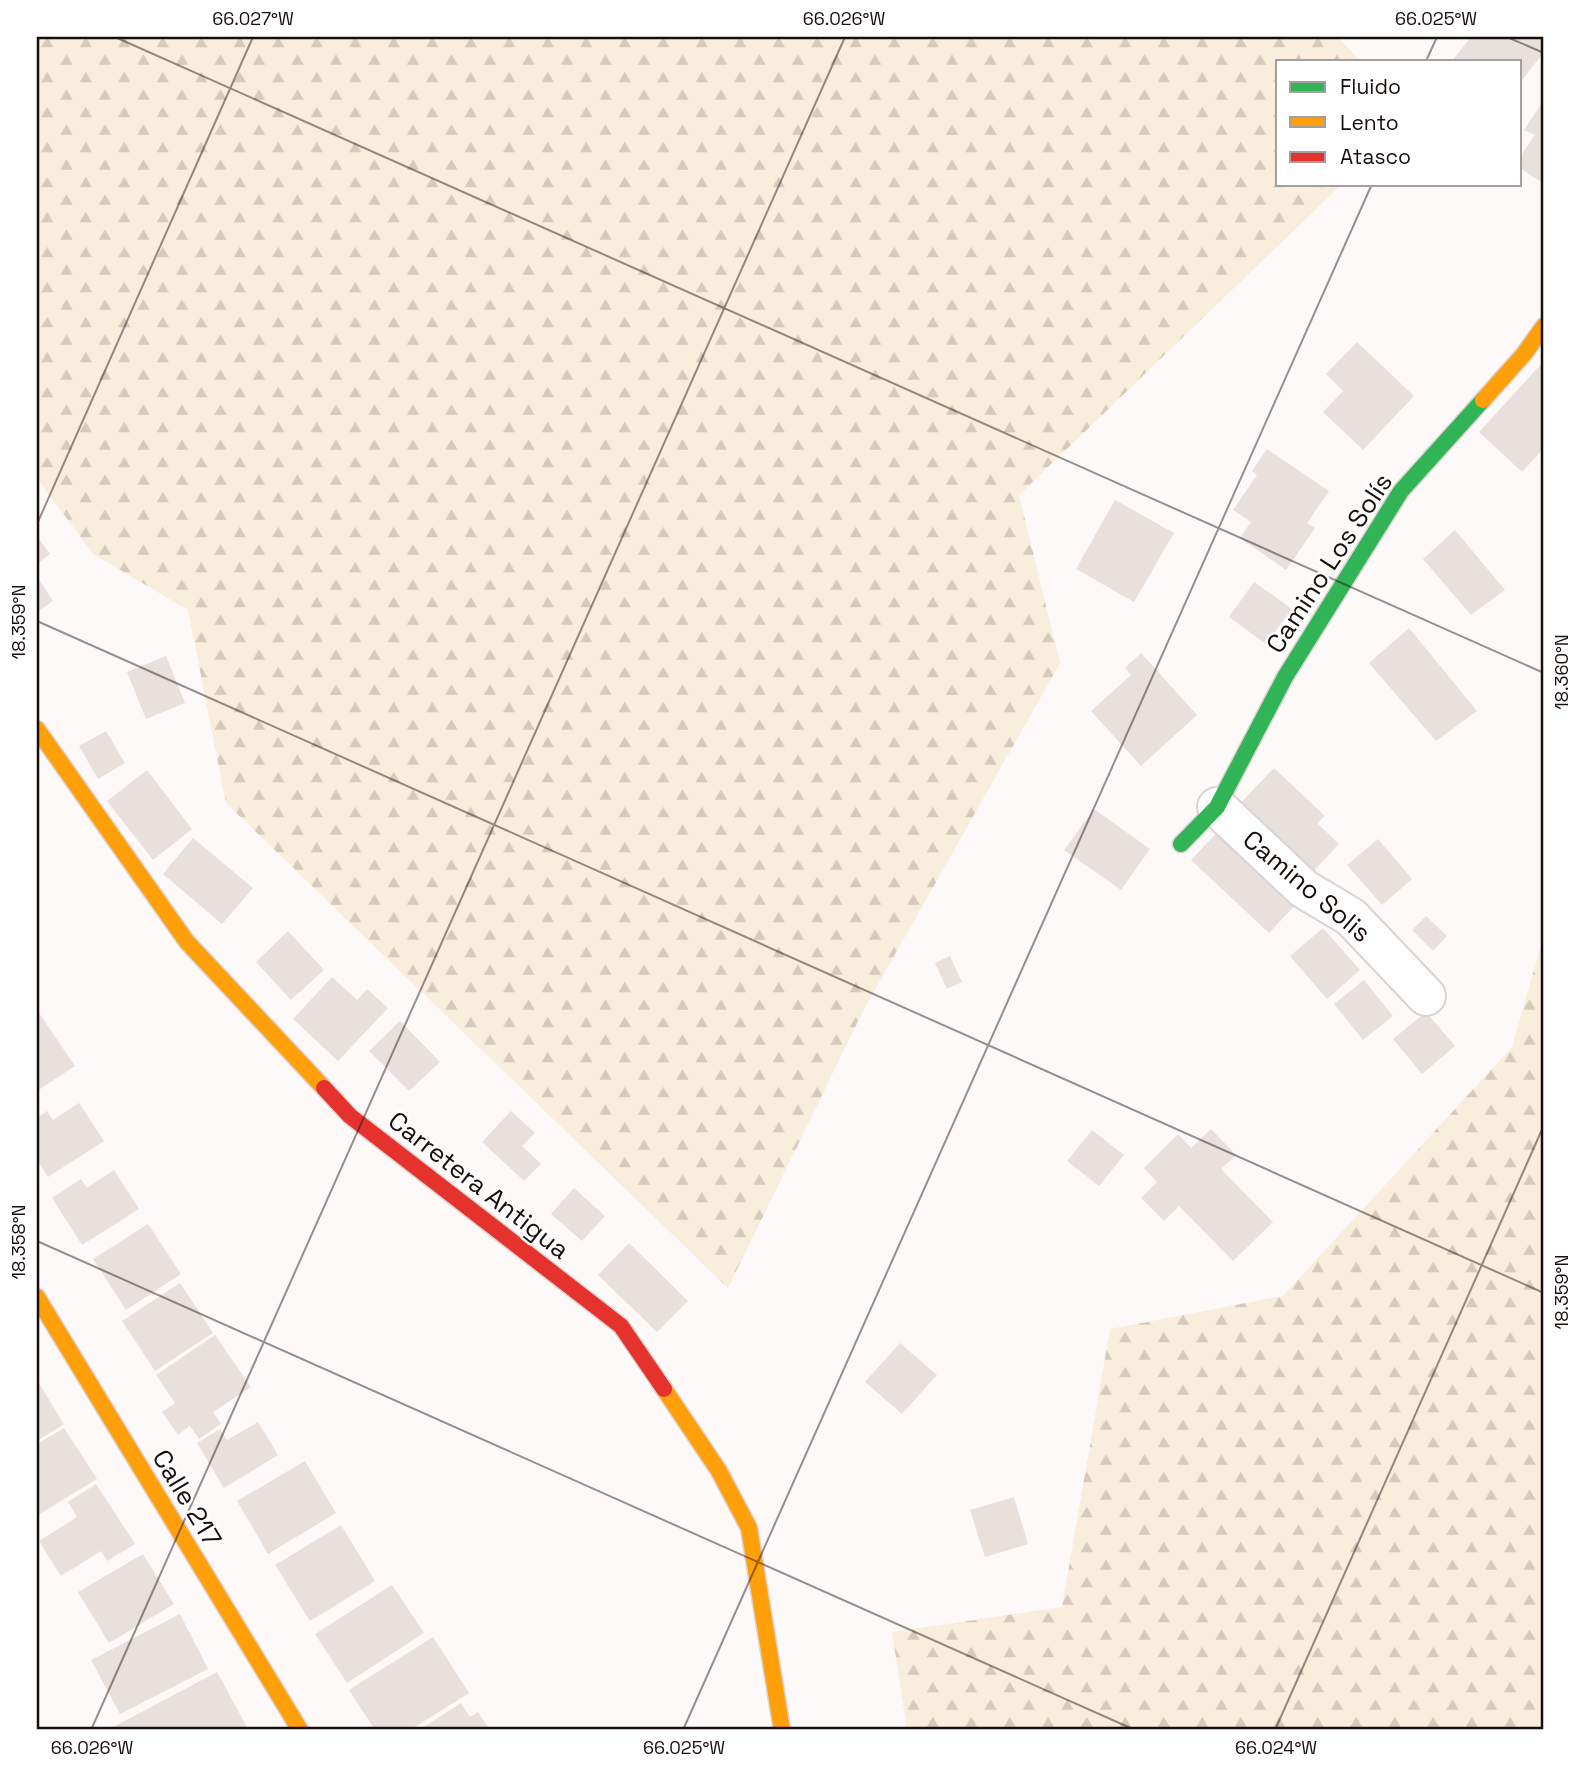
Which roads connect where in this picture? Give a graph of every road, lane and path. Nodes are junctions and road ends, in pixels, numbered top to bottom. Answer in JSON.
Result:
{"nodes":[{"id":1,"x":1544,"y":326,"type":"edge"},
{"id":2,"x":37,"y":729,"type":"edge"},
{"id":3,"x":1217,"y":807,"type":"junction"},
{"id":4,"x":1181,"y":844,"type":"dead end"},
{"id":5,"x":1426,"y":996,"type":"dead end"},
{"id":6,"x":37,"y":1297,"type":"edge"},
{"id":7,"x":298,"y":1727,"type":"edge"},
{"id":8,"x":782,"y":1730,"type":"edge"}],
"edges":[{"from":1,"to":3,"type":"street","name":"Camino Los Solís"},
{"from":2,"to":8,"type":"street","name":"Carretera Antigua"},
{"from":3,"to":4,"type":"street","name":"Camino Los Solís"},
{"from":3,"to":5,"type":"street","name":"Camino Solis"},
{"from":6,"to":7,"type":"street","name":"Calle 217"}]}
